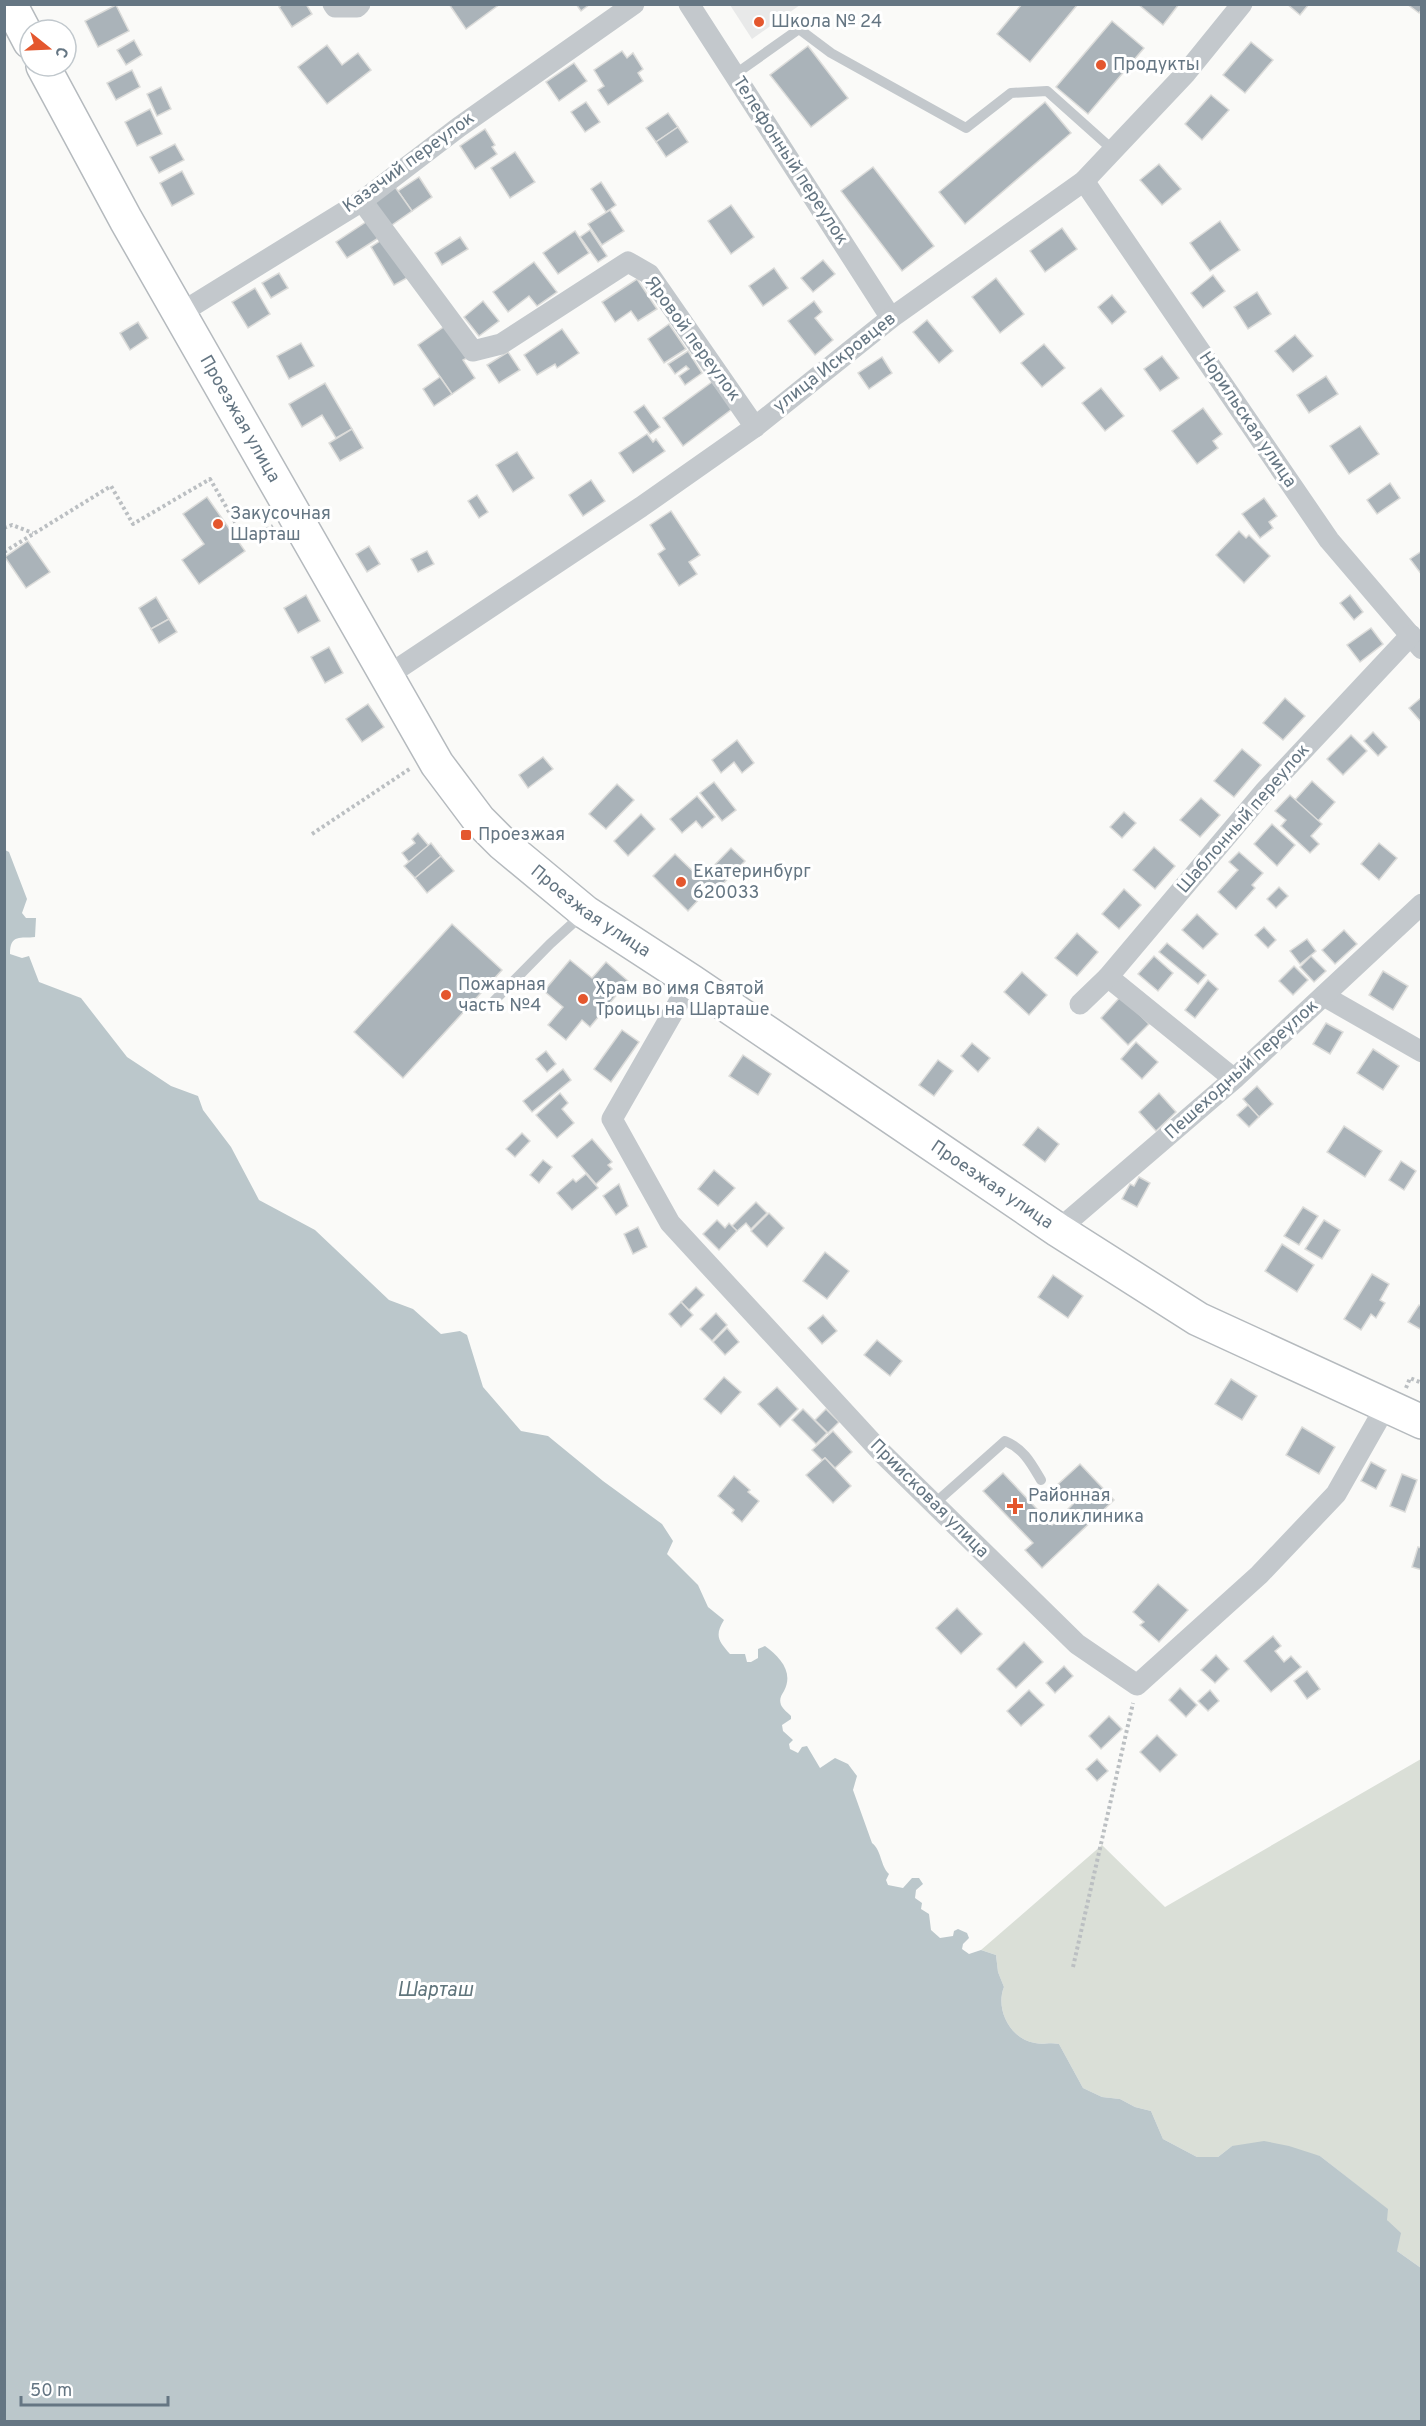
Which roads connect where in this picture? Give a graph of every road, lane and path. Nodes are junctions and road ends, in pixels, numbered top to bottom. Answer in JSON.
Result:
{"nodes":[{"id":1,"x":10,"y":4,"type":"edge"},
{"id":2,"x":360,"y":4,"type":"edge"},
{"id":3,"x":634,"y":4,"type":"edge"},
{"id":4,"x":689,"y":4,"type":"edge"},
{"id":5,"x":1242,"y":4,"type":"edge"},
{"id":6,"x":334,"y":6,"type":"edge"},
{"id":7,"x":18,"y":19,"type":"edge"},
{"id":8,"x":734,"y":75,"type":"junction"},
{"id":9,"x":50,"y":78,"type":"edge"},
{"id":10,"x":1113,"y":150,"type":"junction"},
{"id":11,"x":1084,"y":182,"type":"junction"},
{"id":12,"x":362,"y":201,"type":"junction"},
{"id":13,"x":179,"y":314,"type":"junction"},
{"id":14,"x":891,"y":318,"type":"junction"},
{"id":15,"x":755,"y":427,"type":"junction"},
{"id":16,"x":279,"y":522,"type":"dead end"},
{"id":17,"x":4,"y":528,"type":"edge"},
{"id":18,"x":34,"y":533,"type":"junction"},
{"id":19,"x":4,"y":552,"type":"edge"},
{"id":20,"x":1416,"y":642,"type":"edge"},
{"id":21,"x":387,"y":676,"type":"junction"},
{"id":22,"x":420,"y":762,"type":"dead end"},
{"id":23,"x":312,"y":834,"type":"dead end"},
{"id":24,"x":1422,"y":904,"type":"edge"},
{"id":25,"x":585,"y":912,"type":"junction"},
{"id":26,"x":1108,"y":977,"type":"junction"},
{"id":27,"x":691,"y":981,"type":"junction"},
{"id":28,"x":1324,"y":996,"type":"junction"},
{"id":29,"x":494,"y":1000,"type":"dead end"},
{"id":30,"x":1080,"y":1004,"type":"dead end"},
{"id":31,"x":1422,"y":1052,"type":"edge"},
{"id":32,"x":1234,"y":1079,"type":"junction"},
{"id":33,"x":1058,"y":1230,"type":"junction"},
{"id":34,"x":1386,"y":1406,"type":"junction"},
{"id":35,"x":1422,"y":1422,"type":"edge"},
{"id":36,"x":1041,"y":1480,"type":"dead end"},
{"id":37,"x":934,"y":1504,"type":"junction"},
{"id":38,"x":1137,"y":1685,"type":"junction"},
{"id":39,"x":1073,"y":1967,"type":"dead end"}],
"edges":[{"from":1,"to":7,"type":"main road"},
{"from":2,"to":6,"type":"street"},
{"from":3,"to":12,"type":"street","name":"Казачий переулок"},
{"from":4,"to":8,"type":"street","name":"Телефонный переулок"},
{"from":5,"to":10,"type":"street","name":"улица Искровцев"},
{"from":8,"to":10,"type":"lane"},
{"from":8,"to":14,"type":"street","name":"Телефонный переулок"},
{"from":9,"to":13,"type":"main road","name":"Проезжая улица"},
{"from":10,"to":11,"type":"street","name":"улица Искровцев"},
{"from":11,"to":14,"type":"street","name":"улица Искровцев"},
{"from":11,"to":20,"type":"street","name":"Норильская улица"},
{"from":12,"to":13,"type":"street","name":"Казачий переулок"},
{"from":12,"to":15,"type":"street","name":"Яровой переулок"},
{"from":13,"to":21,"type":"main road","name":"Проезжая улица"},
{"from":14,"to":15,"type":"street","name":"улица Искровцев"},
{"from":15,"to":21,"type":"street","name":"улица Искровцев"},
{"from":16,"to":18,"type":"path"},
{"from":17,"to":18,"type":"path"},
{"from":18,"to":19,"type":"path"},
{"from":20,"to":26,"type":"street","name":"Шаблонный переулок"},
{"from":21,"to":25,"type":"main road","name":"Проезжая улица"},
{"from":22,"to":23,"type":"path"},
{"from":24,"to":28,"type":"street","name":"Пешеходный переулок"},
{"from":25,"to":27,"type":"main road","name":"Проезжая улица"},
{"from":25,"to":29,"type":"lane"},
{"from":26,"to":30,"type":"street","name":"Шаблонный переулок"},
{"from":26,"to":32,"type":"street"},
{"from":27,"to":33,"type":"main road","name":"Проезжая улица"},
{"from":27,"to":37,"type":"street","name":"Приисковая улица"},
{"from":28,"to":31,"type":"street"},
{"from":28,"to":32,"type":"street","name":"Пешеходный переулок"},
{"from":32,"to":33,"type":"street","name":"Пешеходный переулок"},
{"from":33,"to":34,"type":"main road","name":"Проезжая улица"},
{"from":34,"to":35,"type":"main road","name":"Проезжая улица"},
{"from":34,"to":38,"type":"street"},
{"from":36,"to":37,"type":"lane"},
{"from":37,"to":38,"type":"street","name":"Приисковая улица"},
{"from":38,"to":39,"type":"path"}]}
